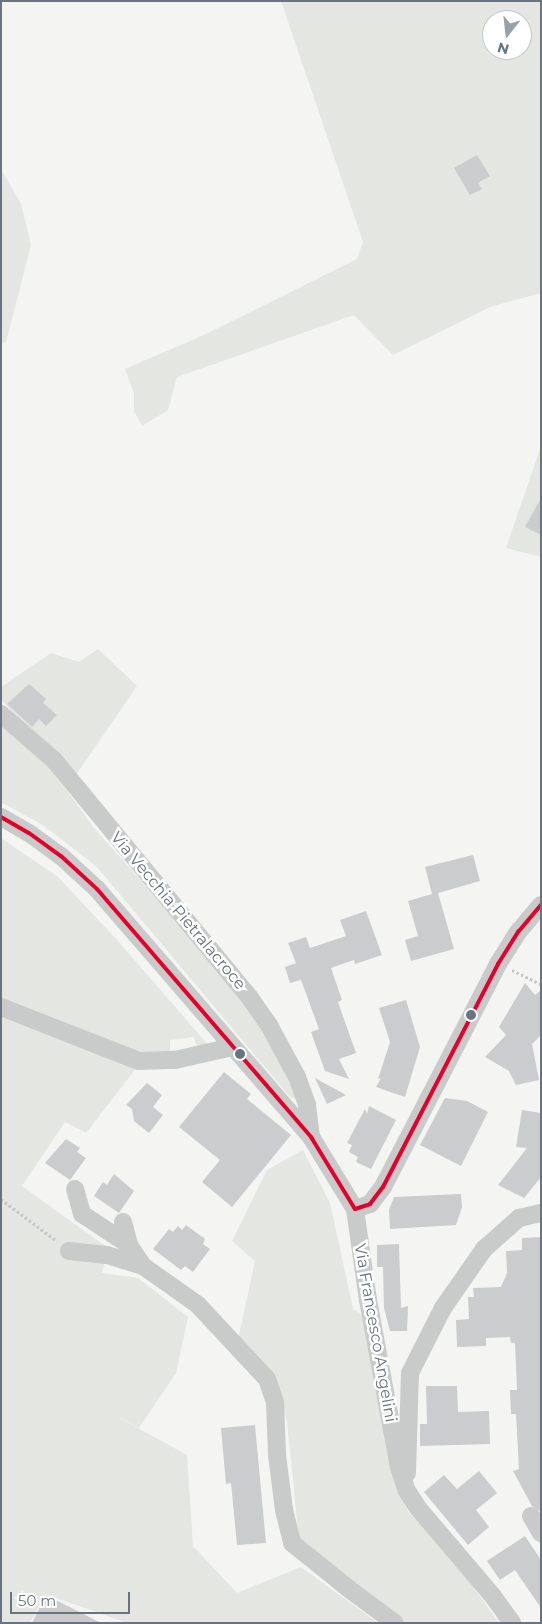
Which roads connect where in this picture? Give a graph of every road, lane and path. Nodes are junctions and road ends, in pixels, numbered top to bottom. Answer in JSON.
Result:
{"nodes":[{"id":1,"x":1,"y":714,"type":"edge"},
{"id":2,"x":1,"y":817,"type":"edge"},
{"id":3,"x":541,"y":905,"type":"edge"},
{"id":4,"x":529,"y":977,"type":"dead end"},
{"id":5,"x":541,"y":984,"type":"edge"},
{"id":6,"x":1,"y":1007,"type":"edge"},
{"id":7,"x":232,"y":1047,"type":"junction"},
{"id":8,"x":311,"y":1137,"type":"junction"},
{"id":9,"x":76,"y":1189,"type":"dead end"},
{"id":10,"x":1,"y":1199,"type":"edge"},
{"id":11,"x":355,"y":1209,"type":"junction"},
{"id":12,"x":541,"y":1212,"type":"edge"},
{"id":13,"x":122,"y":1222,"type":"dead end"},
{"id":14,"x":129,"y":1245,"type":"junction"},
{"id":15,"x":69,"y":1251,"type":"joint"},
{"id":16,"x":143,"y":1266,"type":"junction"},
{"id":17,"x":407,"y":1491,"type":"junction"},
{"id":18,"x":530,"y":1516,"type":"dead end"},
{"id":19,"x":541,"y":1533,"type":"edge"},
{"id":20,"x":395,"y":1623,"type":"edge"},
{"id":21,"x":512,"y":1623,"type":"edge"}],
"edges":[{"from":1,"to":8,"type":"street","name":"Via Vecchia Pietralacroce"},
{"from":2,"to":7,"type":"street","name":"Via Francesco Angelini"},
{"from":3,"to":11,"type":"street"},
{"from":4,"to":5,"type":"path"},
{"from":6,"to":7,"type":"street"},
{"from":7,"to":8,"type":"street","name":"Via Francesco Angelini"},
{"from":8,"to":11,"type":"street","name":"Via Francesco Angelini"},
{"from":9,"to":14,"type":"street"},
{"from":10,"to":15,"type":"path"},
{"from":11,"to":17,"type":"street","name":"Via Francesco Angelini"},
{"from":12,"to":17,"type":"street"},
{"from":13,"to":14,"type":"street"},
{"from":14,"to":16,"type":"street"},
{"from":15,"to":16,"type":"street"},
{"from":16,"to":20,"type":"street"},
{"from":17,"to":21,"type":"street","name":"Via Francesco Angelini"},
{"from":18,"to":19,"type":"street"}]}
